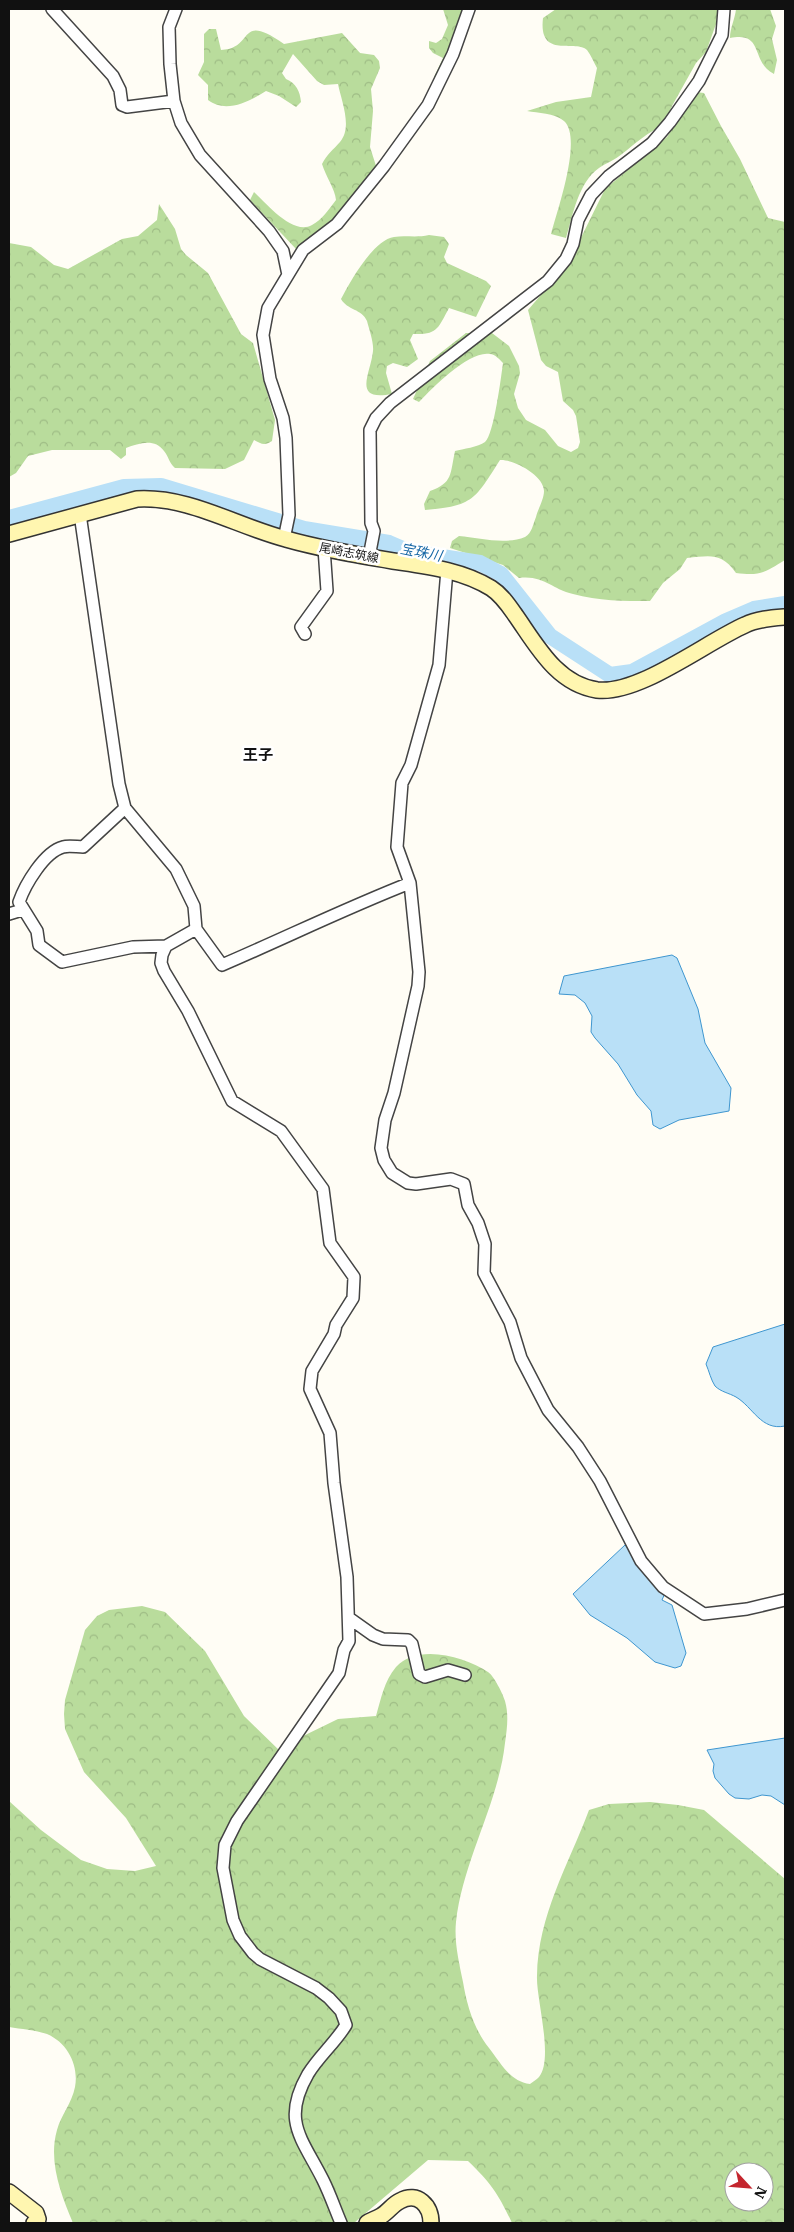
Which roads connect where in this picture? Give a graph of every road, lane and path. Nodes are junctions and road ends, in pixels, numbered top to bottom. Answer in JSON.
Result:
{"nodes":[{"id":1,"x":52,"y":9,"type":"edge"},
{"id":2,"x":176,"y":9,"type":"edge"},
{"id":3,"x":469,"y":9,"type":"edge"},
{"id":4,"x":724,"y":9,"type":"edge"},
{"id":5,"x":174,"y":101,"type":"junction"},
{"id":6,"x":288,"y":275,"type":"junction"},
{"id":7,"x":80,"y":514,"type":"junction"},
{"id":8,"x":9,"y":534,"type":"edge"},
{"id":9,"x":284,"y":536,"type":"junction"},
{"id":10,"x":324,"y":548,"type":"junction"},
{"id":11,"x":369,"y":552,"type":"junction"},
{"id":12,"x":447,"y":570,"type":"junction"},
{"id":13,"x":785,"y":617,"type":"edge"},
{"id":14,"x":304,"y":634,"type":"dead end"},
{"id":15,"x":125,"y":808,"type":"junction"},
{"id":16,"x":410,"y":883,"type":"junction"},
{"id":17,"x":22,"y":910,"type":"junction"},
{"id":18,"x":9,"y":914,"type":"edge"},
{"id":19,"x":196,"y":929,"type":"junction"},
{"id":20,"x":166,"y":946,"type":"junction"},
{"id":21,"x":785,"y":1600,"type":"edge"},
{"id":22,"x":349,"y":1618,"type":"junction"},
{"id":23,"x":464,"y":1675,"type":"dead end"},
{"id":24,"x":9,"y":2192,"type":"edge"},
{"id":25,"x":34,"y":2223,"type":"edge"},
{"id":26,"x":341,"y":2223,"type":"edge"},
{"id":27,"x":366,"y":2223,"type":"edge"},
{"id":28,"x":431,"y":2223,"type":"edge"}],
"edges":[{"from":1,"to":5,"type":"street"},
{"from":2,"to":5,"type":"street"},
{"from":3,"to":6,"type":"street"},
{"from":4,"to":11,"type":"street"},
{"from":5,"to":6,"type":"street"},
{"from":6,"to":9,"type":"street"},
{"from":7,"to":8,"type":"main road","name":"尾崎志筑線"},
{"from":7,"to":9,"type":"main road","name":"尾崎志筑線"},
{"from":7,"to":15,"type":"street"},
{"from":9,"to":10,"type":"main road","name":"尾崎志筑線"},
{"from":10,"to":11,"type":"main road","name":"尾崎志筑線"},
{"from":10,"to":14,"type":"street"},
{"from":11,"to":12,"type":"main road","name":"尾崎志筑線"},
{"from":12,"to":13,"type":"main road","name":"尾崎志筑線"},
{"from":12,"to":16,"type":"street"},
{"from":15,"to":17,"type":"street"},
{"from":15,"to":19,"type":"street"},
{"from":16,"to":19,"type":"street"},
{"from":16,"to":21,"type":"street"},
{"from":17,"to":18,"type":"street"},
{"from":17,"to":20,"type":"street"},
{"from":19,"to":20,"type":"street"},
{"from":20,"to":22,"type":"street"},
{"from":22,"to":23,"type":"street"},
{"from":22,"to":26,"type":"street"},
{"from":24,"to":25,"type":"main road"},
{"from":27,"to":28,"type":"main road"}]}
